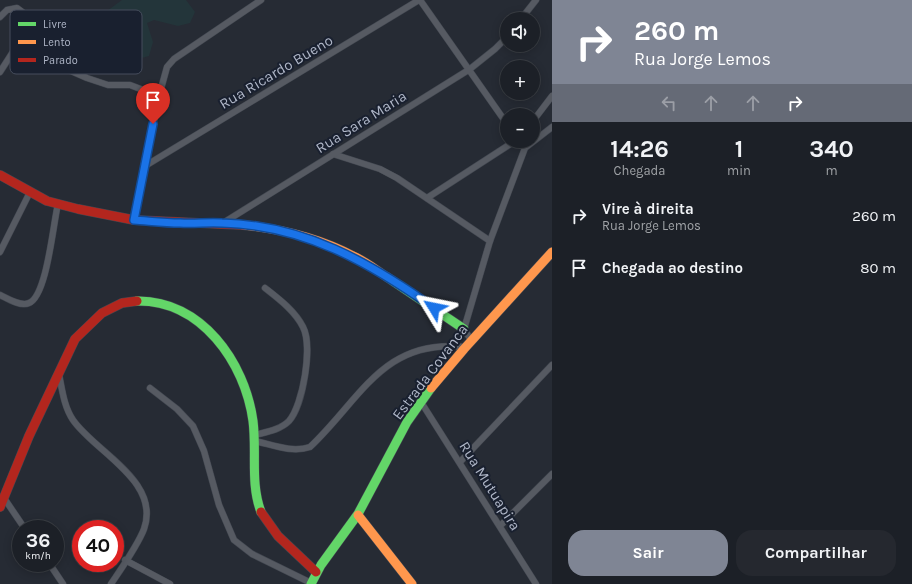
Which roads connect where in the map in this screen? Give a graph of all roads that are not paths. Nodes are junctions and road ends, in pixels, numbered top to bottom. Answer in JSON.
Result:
{"nodes":[{"id":1,"x":261,"y":0,"type":"edge"},
{"id":2,"x":419,"y":0,"type":"edge"},
{"id":3,"x":536,"y":0,"type":"edge"},
{"id":4,"x":20,"y":10,"type":"edge"},
{"id":5,"x":527,"y":12,"type":"edge"},
{"id":6,"x":0,"y":17,"type":"edge"},
{"id":7,"x":500,"y":44,"type":"edge"},
{"id":8,"x":10,"y":56,"type":"edge"},
{"id":9,"x":470,"y":69,"type":"junction"},
{"id":10,"x":0,"y":72,"type":"edge"},
{"id":11,"x":78,"y":74,"type":"edge"},
{"id":12,"x":159,"y":96,"type":"junction"},
{"id":13,"x":552,"y":96,"type":"edge"},
{"id":14,"x":540,"y":111,"type":"edge"},
{"id":15,"x":500,"y":114,"type":"edge"},
{"id":16,"x":552,"y":127,"type":"edge"},
{"id":17,"x":540,"y":136,"type":"edge"},
{"id":18,"x":504,"y":148,"type":"edge"},
{"id":19,"x":525,"y":148,"type":"edge"},
{"id":20,"x":333,"y":154,"type":"junction"},
{"id":21,"x":145,"y":166,"type":"junction"},
{"id":22,"x":0,"y":175,"type":"edge"},
{"id":23,"x":30,"y":192,"type":"junction"},
{"id":24,"x":427,"y":198,"type":"junction"},
{"id":25,"x":58,"y":204,"type":"junction"},
{"id":26,"x":134,"y":220,"type":"junction"},
{"id":27,"x":223,"y":222,"type":"junction"},
{"id":28,"x":490,"y":241,"type":"junction"},
{"id":29,"x":0,"y":252,"type":"edge"},
{"id":30,"x":552,"y":252,"type":"edge"},
{"id":31,"x":265,"y":288,"type":"dead end"},
{"id":32,"x":0,"y":296,"type":"edge"},
{"id":33,"x":464,"y":330,"type":"junction"},
{"id":34,"x":471,"y":340,"type":"junction"},
{"id":35,"x":465,"y":347,"type":"junction"},
{"id":36,"x":552,"y":365,"type":"edge"},
{"id":37,"x":58,"y":372,"type":"junction"},
{"id":38,"x":150,"y":388,"type":"dead end"},
{"id":39,"x":421,"y":402,"type":"junction"},
{"id":40,"x":255,"y":438,"type":"junction"},
{"id":41,"x":460,"y":462,"type":"junction"},
{"id":42,"x":552,"y":474,"type":"edge"},
{"id":43,"x":4,"y":498,"type":"junction"},
{"id":44,"x":0,"y":507,"type":"edge"},
{"id":45,"x":358,"y":515,"type":"junction"},
{"id":46,"x":20,"y":520,"type":"edge"},
{"id":47,"x":500,"y":526,"type":"junction"},
{"id":48,"x":125,"y":560,"type":"junction"},
{"id":49,"x":55,"y":572,"type":"edge"},
{"id":50,"x":316,"y":572,"type":"junction"},
{"id":51,"x":63,"y":584,"type":"edge"},
{"id":52,"x":111,"y":584,"type":"edge"},
{"id":53,"x":170,"y":584,"type":"edge"},
{"id":54,"x":311,"y":584,"type":"edge"},
{"id":55,"x":412,"y":584,"type":"edge"},
{"id":56,"x":536,"y":584,"type":"edge"}],
"edges":[{"from":1,"to":12,"type":"street"},
{"from":2,"to":9,"type":"street"},
{"from":2,"to":21,"type":"street","name":"Rua Ricardo Bueno"},
{"from":3,"to":5,"type":"street"},
{"from":4,"to":6,"type":"street"},
{"from":7,"to":9,"type":"street","name":"Rua Sara Maria"},
{"from":8,"to":10,"type":"street"},
{"from":9,"to":15,"type":"street"},
{"from":9,"to":20,"type":"street","name":"Rua Sara Maria"},
{"from":11,"to":12,"type":"street"},
{"from":12,"to":21,"type":"street"},
{"from":13,"to":14,"type":"street"},
{"from":16,"to":17,"type":"street"},
{"from":18,"to":24,"type":"street"},
{"from":19,"to":28,"type":"street"},
{"from":20,"to":24,"type":"street"},
{"from":20,"to":27,"type":"street","name":"Rua Sara Maria"},
{"from":21,"to":26,"type":"street"},
{"from":22,"to":23,"type":"street"},
{"from":23,"to":25,"type":"street"},
{"from":23,"to":29,"type":"street"},
{"from":24,"to":28,"type":"street"},
{"from":25,"to":26,"type":"street"},
{"from":25,"to":32,"type":"street"},
{"from":26,"to":27,"type":"street"},
{"from":27,"to":33,"type":"street"},
{"from":28,"to":33,"type":"street"},
{"from":30,"to":34,"type":"street","name":"Estrada Covanca"},
{"from":31,"to":40,"type":"street"},
{"from":33,"to":34,"type":"street"},
{"from":34,"to":35,"type":"street","name":"Estrada Covanca"},
{"from":35,"to":39,"type":"street","name":"Estrada Covanca"},
{"from":35,"to":40,"type":"street"},
{"from":36,"to":41,"type":"street"},
{"from":37,"to":40,"type":"street"},
{"from":37,"to":43,"type":"street"},
{"from":37,"to":48,"type":"street"},
{"from":38,"to":54,"type":"street"},
{"from":39,"to":41,"type":"street","name":"Rua Mutuapira"},
{"from":39,"to":45,"type":"street","name":"Estrada Covanca"},
{"from":40,"to":50,"type":"street"},
{"from":41,"to":47,"type":"street","name":"Rua Mutuapira"},
{"from":42,"to":47,"type":"street"},
{"from":43,"to":44,"type":"street"},
{"from":43,"to":46,"type":"street"},
{"from":45,"to":50,"type":"street","name":"Estrada Covanca"},
{"from":45,"to":55,"type":"street"},
{"from":47,"to":56,"type":"street","name":"Rua Mutuapira"},
{"from":48,"to":52,"type":"street"},
{"from":48,"to":53,"type":"street"},
{"from":49,"to":51,"type":"street"},
{"from":50,"to":54,"type":"street","name":"Estrada Covanca"}]}
